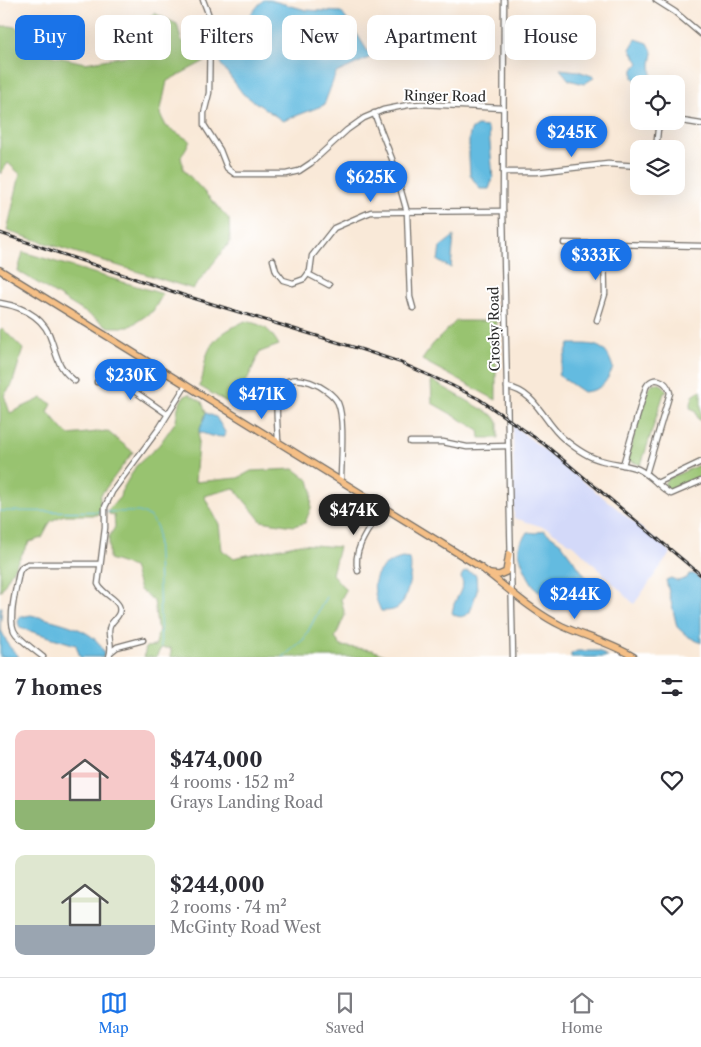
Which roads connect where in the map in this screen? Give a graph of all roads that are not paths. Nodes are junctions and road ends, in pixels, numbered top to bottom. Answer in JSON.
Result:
{"nodes":[{"id":1,"x":203,"y":0,"type":"edge"},
{"id":2,"x":504,"y":0,"type":"edge"},
{"id":3,"x":656,"y":0,"type":"edge"},
{"id":4,"x":701,"y":34,"type":"edge"},
{"id":5,"x":504,"y":108,"type":"junction"},
{"id":6,"x":374,"y":114,"type":"junction"},
{"id":7,"x":685,"y":121,"type":"edge"},
{"id":8,"x":701,"y":124,"type":"edge"},
{"id":9,"x":630,"y":165,"type":"edge"},
{"id":10,"x":504,"y":172,"type":"junction"},
{"id":11,"x":503,"y":211,"type":"junction"},
{"id":12,"x":407,"y":212,"type":"junction"},
{"id":13,"x":564,"y":243,"type":"dead end"},
{"id":14,"x":604,"y":244,"type":"junction"},
{"id":15,"x":701,"y":246,"type":"edge"},
{"id":16,"x":273,"y":260,"type":"dead end"},
{"id":17,"x":0,"y":271,"type":"edge"},
{"id":18,"x":308,"y":274,"type":"junction"},
{"id":19,"x":329,"y":285,"type":"dead end"},
{"id":20,"x":0,"y":303,"type":"edge"},
{"id":21,"x":413,"y":308,"type":"dead end"},
{"id":22,"x":597,"y":320,"type":"dead end"},
{"id":23,"x":75,"y":381,"type":"dead end"},
{"id":24,"x":97,"y":382,"type":"dead end"},
{"id":25,"x":186,"y":385,"type":"junction"},
{"id":26,"x":506,"y":388,"type":"junction"},
{"id":27,"x":168,"y":414,"type":"junction"},
{"id":28,"x":278,"y":442,"type":"junction"},
{"id":29,"x":410,"y":442,"type":"dead end"},
{"id":30,"x":508,"y":446,"type":"junction"},
{"id":31,"x":701,"y":462,"type":"edge"},
{"id":32,"x":623,"y":465,"type":"junction"},
{"id":33,"x":646,"y":474,"type":"junction"},
{"id":34,"x":341,"y":480,"type":"junction"},
{"id":35,"x":701,"y":481,"type":"edge"},
{"id":36,"x":658,"y":483,"type":"junction"},
{"id":37,"x":383,"y":507,"type":"junction"},
{"id":38,"x":509,"y":554,"type":"junction"},
{"id":39,"x":100,"y":564,"type":"junction"},
{"id":40,"x":358,"y":571,"type":"dead end"},
{"id":41,"x":488,"y":573,"type":"junction"},
{"id":42,"x":510,"y":590,"type":"junction"},
{"id":43,"x":144,"y":640,"type":"dead end"},
{"id":44,"x":112,"y":650,"type":"junction"},
{"id":45,"x":43,"y":657,"type":"edge"},
{"id":46,"x":109,"y":657,"type":"edge"},
{"id":47,"x":512,"y":657,"type":"edge"},
{"id":48,"x":634,"y":657,"type":"edge"}],
"edges":[{"from":1,"to":6,"type":"street","name":"Ringer Road"},
{"from":2,"to":5,"type":"street","name":"Crosby Road"},
{"from":3,"to":4,"type":"street"},
{"from":5,"to":6,"type":"street","name":"Ringer Road"},
{"from":5,"to":10,"type":"street","name":"Crosby Road"},
{"from":6,"to":12,"type":"street"},
{"from":7,"to":8,"type":"street"},
{"from":9,"to":10,"type":"street"},
{"from":10,"to":11,"type":"street","name":"Crosby Road"},
{"from":11,"to":12,"type":"street"},
{"from":11,"to":26,"type":"street","name":"Crosby Road"},
{"from":12,"to":18,"type":"street"},
{"from":12,"to":21,"type":"street"},
{"from":13,"to":14,"type":"street"},
{"from":14,"to":15,"type":"street"},
{"from":14,"to":22,"type":"street"},
{"from":16,"to":18,"type":"street"},
{"from":17,"to":25,"type":"main road"},
{"from":18,"to":19,"type":"street"},
{"from":20,"to":23,"type":"street"},
{"from":24,"to":27,"type":"street"},
{"from":25,"to":27,"type":"street"},
{"from":25,"to":28,"type":"main road"},
{"from":26,"to":30,"type":"street","name":"Crosby Road"},
{"from":26,"to":32,"type":"street"},
{"from":27,"to":39,"type":"street"},
{"from":28,"to":34,"type":"main road"},
{"from":28,"to":34,"type":"street"},
{"from":29,"to":30,"type":"street"},
{"from":30,"to":38,"type":"street","name":"Crosby Road"},
{"from":31,"to":36,"type":"street"},
{"from":32,"to":33,"type":"street"},
{"from":32,"to":33,"type":"street"},
{"from":33,"to":36,"type":"street"},
{"from":34,"to":37,"type":"main road"},
{"from":35,"to":36,"type":"street"},
{"from":37,"to":40,"type":"street"},
{"from":37,"to":41,"type":"main road"},
{"from":38,"to":41,"type":"main road"},
{"from":38,"to":42,"type":"street","name":"Crosby Road"},
{"from":39,"to":44,"type":"street"},
{"from":39,"to":45,"type":"street"},
{"from":41,"to":42,"type":"main road"},
{"from":42,"to":47,"type":"street","name":"Crosby Road"},
{"from":42,"to":48,"type":"main road"},
{"from":43,"to":44,"type":"street"},
{"from":44,"to":46,"type":"street"}]}
